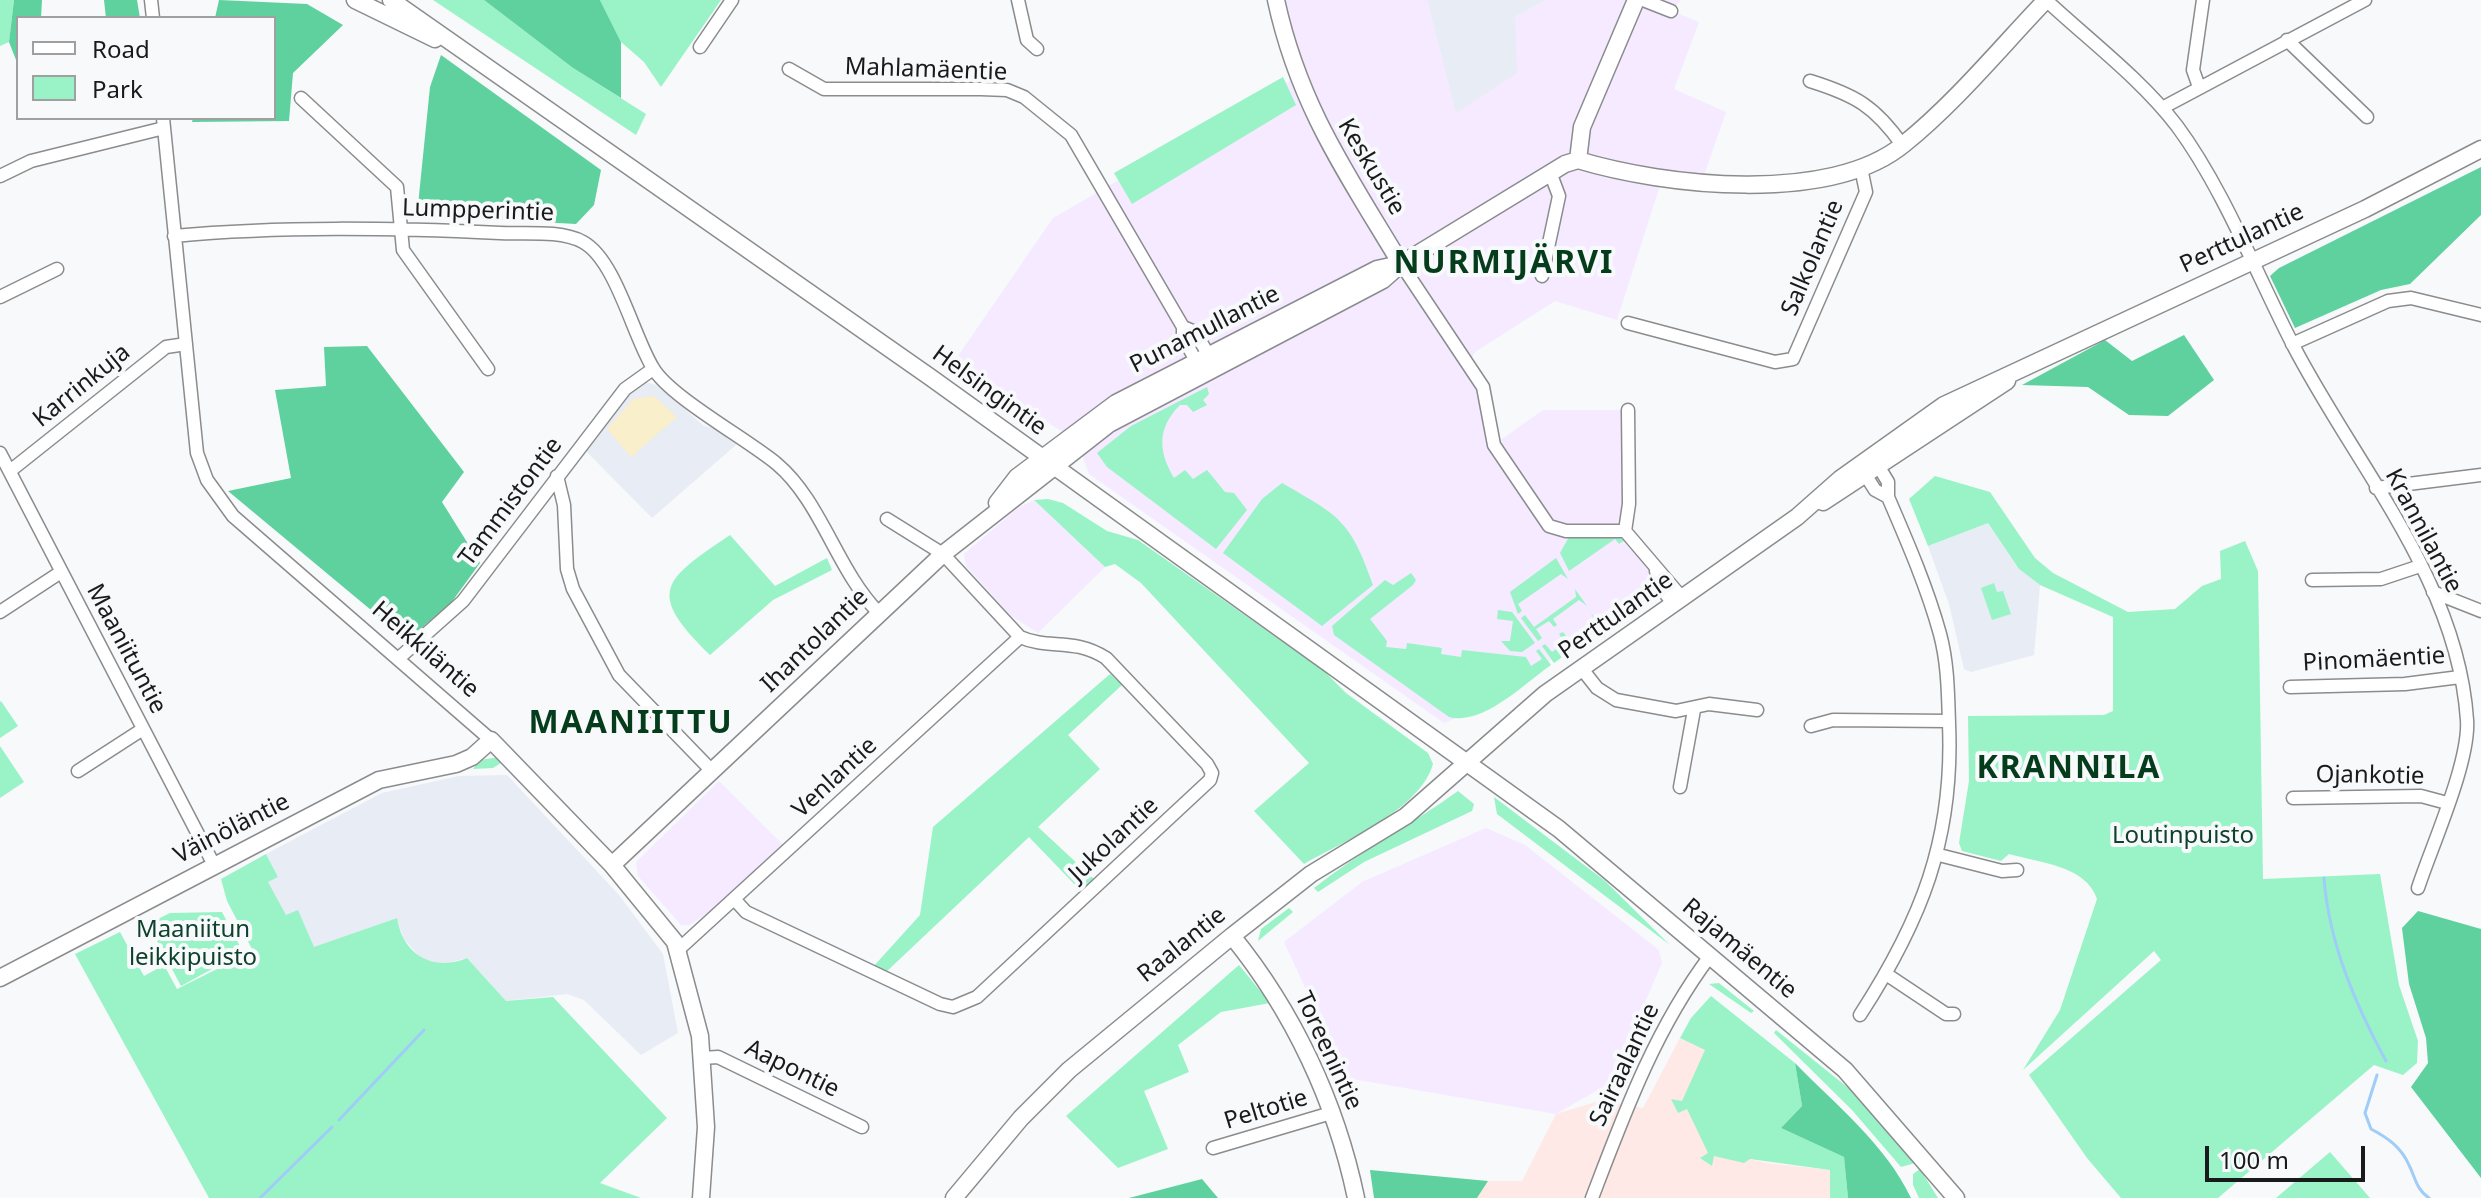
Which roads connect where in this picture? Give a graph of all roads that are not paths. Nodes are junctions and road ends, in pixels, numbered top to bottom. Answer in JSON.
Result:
{"nodes":[{"id":1,"x":355,"y":0,"type":"edge"},
{"id":2,"x":391,"y":0,"type":"edge"},
{"id":3,"x":732,"y":0,"type":"edge"},
{"id":4,"x":1018,"y":0,"type":"edge"},
{"id":5,"x":1276,"y":0,"type":"edge"},
{"id":6,"x":1636,"y":0,"type":"edge"},
{"id":7,"x":1643,"y":0,"type":"edge"},
{"id":8,"x":2046,"y":0,"type":"edge"},
{"id":9,"x":2203,"y":0,"type":"edge"},
{"id":10,"x":2365,"y":0,"type":"edge"},
{"id":11,"x":1671,"y":11,"type":"dead end"},
{"id":12,"x":2287,"y":40,"type":"junction"},
{"id":13,"x":700,"y":47,"type":"dead end"},
{"id":14,"x":1037,"y":49,"type":"dead end"},
{"id":15,"x":479,"y":62,"type":"junction"},
{"id":16,"x":789,"y":69,"type":"dead end"},
{"id":17,"x":1810,"y":81,"type":"dead end"},
{"id":18,"x":2199,"y":87,"type":"junction"},
{"id":19,"x":301,"y":98,"type":"dead end"},
{"id":20,"x":2162,"y":108,"type":"junction"},
{"id":21,"x":2367,"y":117,"type":"dead end"},
{"id":22,"x":164,"y":123,"type":"edge"},
{"id":23,"x":1903,"y":146,"type":"junction"},
{"id":24,"x":2481,"y":149,"type":"edge"},
{"id":25,"x":1578,"y":160,"type":"junction"},
{"id":26,"x":1861,"y":168,"type":"junction"},
{"id":27,"x":1550,"y":172,"type":"junction"},
{"id":28,"x":0,"y":176,"type":"edge"},
{"id":29,"x":401,"y":229,"type":"junction"},
{"id":30,"x":174,"y":236,"type":"junction"},
{"id":31,"x":2251,"y":262,"type":"junction"},
{"id":32,"x":1401,"y":264,"type":"junction"},
{"id":33,"x":57,"y":269,"type":"dead end"},
{"id":34,"x":1542,"y":276,"type":"dead end"},
{"id":35,"x":0,"y":297,"type":"edge"},
{"id":36,"x":2481,"y":315,"type":"edge"},
{"id":37,"x":1628,"y":323,"type":"dead end"},
{"id":38,"x":186,"y":344,"type":"junction"},
{"id":39,"x":2292,"y":344,"type":"junction"},
{"id":40,"x":1206,"y":361,"type":"junction"},
{"id":41,"x":488,"y":369,"type":"dead end"},
{"id":42,"x":653,"y":369,"type":"junction"},
{"id":43,"x":1628,"y":410,"type":"dead end"},
{"id":44,"x":0,"y":453,"type":"edge"},
{"id":45,"x":1047,"y":463,"type":"junction"},
{"id":46,"x":1869,"y":466,"type":"junction"},
{"id":47,"x":10,"y":471,"type":"junction"},
{"id":48,"x":2481,"y":475,"type":"edge"},
{"id":49,"x":557,"y":476,"type":"junction"},
{"id":50,"x":2376,"y":488,"type":"junction"},
{"id":51,"x":887,"y":519,"type":"dead end"},
{"id":52,"x":1625,"y":531,"type":"junction"},
{"id":53,"x":943,"y":554,"type":"junction"},
{"id":54,"x":2420,"y":566,"type":"junction"},
{"id":55,"x":61,"y":572,"type":"junction"},
{"id":56,"x":2312,"y":580,"type":"dead end"},
{"id":57,"x":2433,"y":592,"type":"junction"},
{"id":58,"x":1678,"y":602,"type":"junction"},
{"id":59,"x":2481,"y":611,"type":"edge"},
{"id":60,"x":0,"y":612,"type":"edge"},
{"id":61,"x":878,"y":612,"type":"junction"},
{"id":62,"x":1020,"y":637,"type":"junction"},
{"id":63,"x":399,"y":658,"type":"junction"},
{"id":64,"x":1582,"y":669,"type":"junction"},
{"id":65,"x":2460,"y":677,"type":"junction"},
{"id":66,"x":2290,"y":687,"type":"dead end"},
{"id":67,"x":1694,"y":710,"type":"junction"},
{"id":68,"x":1757,"y":710,"type":"dead end"},
{"id":69,"x":1949,"y":721,"type":"junction"},
{"id":70,"x":1811,"y":726,"type":"dead end"},
{"id":71,"x":143,"y":729,"type":"junction"},
{"id":72,"x":491,"y":740,"type":"junction"},
{"id":73,"x":1468,"y":762,"type":"junction"},
{"id":74,"x":78,"y":771,"type":"dead end"},
{"id":75,"x":712,"y":771,"type":"junction"},
{"id":76,"x":1680,"y":787,"type":"dead end"},
{"id":77,"x":2293,"y":798,"type":"dead end"},
{"id":78,"x":2447,"y":803,"type":"junction"},
{"id":79,"x":1939,"y":855,"type":"junction"},
{"id":80,"x":214,"y":865,"type":"junction"},
{"id":81,"x":612,"y":865,"type":"junction"},
{"id":82,"x":2017,"y":870,"type":"dead end"},
{"id":83,"x":2418,"y":888,"type":"dead end"},
{"id":84,"x":735,"y":900,"type":"junction"},
{"id":85,"x":1232,"y":936,"type":"junction"},
{"id":86,"x":679,"y":949,"type":"junction"},
{"id":87,"x":1710,"y":956,"type":"junction"},
{"id":88,"x":1886,"y":974,"type":"junction"},
{"id":89,"x":0,"y":978,"type":"edge"},
{"id":90,"x":1954,"y":1014,"type":"dead end"},
{"id":91,"x":1860,"y":1015,"type":"dead end"},
{"id":92,"x":702,"y":1058,"type":"junction"},
{"id":93,"x":1331,"y":1113,"type":"junction"},
{"id":94,"x":862,"y":1127,"type":"dead end"},
{"id":95,"x":1213,"y":1148,"type":"dead end"},
{"id":96,"x":701,"y":1198,"type":"edge"},
{"id":97,"x":954,"y":1198,"type":"edge"},
{"id":98,"x":1356,"y":1198,"type":"edge"},
{"id":99,"x":1592,"y":1198,"type":"edge"},
{"id":100,"x":1956,"y":1198,"type":"edge"}],
"edges":[{"from":1,"to":15,"type":"street","name":"Helsingintie"},
{"from":2,"to":15,"type":"street","name":"Helsingintie"},
{"from":3,"to":13,"type":"street"},
{"from":4,"to":14,"type":"street"},
{"from":5,"to":32,"type":"street","name":"Keskustie"},
{"from":6,"to":25,"type":"street"},
{"from":7,"to":11,"type":"street"},
{"from":8,"to":20,"type":"street","name":"Krannilantie"},
{"from":8,"to":23,"type":"street"},
{"from":9,"to":18,"type":"street"},
{"from":10,"to":12,"type":"street"},
{"from":12,"to":18,"type":"street"},
{"from":12,"to":21,"type":"street"},
{"from":15,"to":45,"type":"street","name":"Helsingintie"},
{"from":16,"to":40,"type":"street","name":"Mahlamäentie"},
{"from":17,"to":23,"type":"street"},
{"from":18,"to":20,"type":"street"},
{"from":19,"to":29,"type":"street"},
{"from":20,"to":31,"type":"street","name":"Krannilantie"},
{"from":22,"to":28,"type":"street"},
{"from":22,"to":30,"type":"street","name":"Heikkiläntie"},
{"from":23,"to":26,"type":"street"},
{"from":24,"to":31,"type":"street","name":"Perttulantie"},
{"from":25,"to":26,"type":"street"},
{"from":25,"to":27,"type":"street","name":"Punamullantie"},
{"from":26,"to":37,"type":"street","name":"Salkolantie"},
{"from":27,"to":32,"type":"street","name":"Punamullantie"},
{"from":27,"to":34,"type":"street"},
{"from":29,"to":30,"type":"street","name":"Lumpperintie"},
{"from":29,"to":41,"type":"street"},
{"from":29,"to":42,"type":"street","name":"Lumpperintie"},
{"from":30,"to":38,"type":"street","name":"Heikkiläntie"},
{"from":31,"to":39,"type":"street","name":"Krannilantie"},
{"from":31,"to":46,"type":"street","name":"Perttulantie"},
{"from":32,"to":40,"type":"street","name":"Punamullantie"},
{"from":32,"to":52,"type":"street","name":"Keskustie"},
{"from":33,"to":35,"type":"street"},
{"from":36,"to":39,"type":"street"},
{"from":38,"to":47,"type":"street","name":"Karrinkuja"},
{"from":38,"to":63,"type":"street","name":"Heikkiläntie"},
{"from":39,"to":50,"type":"street","name":"Krannilantie"},
{"from":40,"to":45,"type":"street","name":"Punamullantie"},
{"from":42,"to":49,"type":"street","name":"Tammistontie"},
{"from":42,"to":61,"type":"street","name":"Lumpperintie"},
{"from":43,"to":52,"type":"street"},
{"from":44,"to":47,"type":"street","name":"Maaniituntie"},
{"from":45,"to":53,"type":"street","name":"Ihantolantie"},
{"from":45,"to":73,"type":"street","name":"Helsingintie"},
{"from":46,"to":58,"type":"street","name":"Perttulantie"},
{"from":46,"to":69,"type":"street"},
{"from":47,"to":55,"type":"street","name":"Maaniituntie"},
{"from":48,"to":50,"type":"street"},
{"from":49,"to":63,"type":"street","name":"Tammistontie"},
{"from":49,"to":75,"type":"street"},
{"from":50,"to":54,"type":"street","name":"Krannilantie"},
{"from":51,"to":53,"type":"street"},
{"from":52,"to":58,"type":"street"},
{"from":53,"to":61,"type":"street","name":"Ihantolantie"},
{"from":53,"to":62,"type":"street"},
{"from":54,"to":56,"type":"street"},
{"from":54,"to":57,"type":"street","name":"Krannilantie"},
{"from":55,"to":60,"type":"street"},
{"from":55,"to":71,"type":"street","name":"Maaniituntie"},
{"from":57,"to":59,"type":"street"},
{"from":57,"to":65,"type":"street","name":"Krannilantie"},
{"from":58,"to":64,"type":"street","name":"Perttulantie"},
{"from":61,"to":75,"type":"street","name":"Ihantolantie"},
{"from":62,"to":84,"type":"street","name":"Venlantie"},
{"from":62,"to":84,"type":"street","name":"Jukolantie"},
{"from":63,"to":72,"type":"street","name":"Heikkiläntie"},
{"from":64,"to":67,"type":"street"},
{"from":64,"to":73,"type":"street","name":"Perttulantie"},
{"from":65,"to":66,"type":"street","name":"Pinomäentie"},
{"from":65,"to":78,"type":"street","name":"Krannilantie"},
{"from":67,"to":68,"type":"street"},
{"from":67,"to":76,"type":"street"},
{"from":69,"to":70,"type":"street"},
{"from":69,"to":79,"type":"street"},
{"from":71,"to":74,"type":"street"},
{"from":71,"to":80,"type":"street","name":"Maaniituntie"},
{"from":72,"to":80,"type":"street","name":"Väinöläntie"},
{"from":72,"to":81,"type":"street","name":"Heikkiläntie"},
{"from":73,"to":85,"type":"street","name":"Raalantie"},
{"from":73,"to":87,"type":"street","name":"Rajamäentie"},
{"from":75,"to":81,"type":"street","name":"Ihantolantie"},
{"from":77,"to":78,"type":"street","name":"Ojankotie"},
{"from":78,"to":83,"type":"street","name":"Krannilantie"},
{"from":79,"to":82,"type":"street"},
{"from":79,"to":88,"type":"street"},
{"from":80,"to":89,"type":"street","name":"Väinöläntie"},
{"from":81,"to":86,"type":"street","name":"Heikkiläntie"},
{"from":84,"to":86,"type":"street","name":"Venlantie"},
{"from":85,"to":93,"type":"street","name":"Toreenintie"},
{"from":85,"to":97,"type":"street","name":"Raalantie"},
{"from":86,"to":92,"type":"street","name":"Heikkiläntie"},
{"from":87,"to":99,"type":"street","name":"Sairaalantie"},
{"from":87,"to":100,"type":"street","name":"Rajamäentie"},
{"from":88,"to":90,"type":"street"},
{"from":88,"to":91,"type":"street"},
{"from":92,"to":94,"type":"street","name":"Aapontie"},
{"from":92,"to":96,"type":"street","name":"Heikkiläntie"},
{"from":93,"to":95,"type":"street","name":"Peltotie"},
{"from":93,"to":98,"type":"street","name":"Toreenintie"}]}
